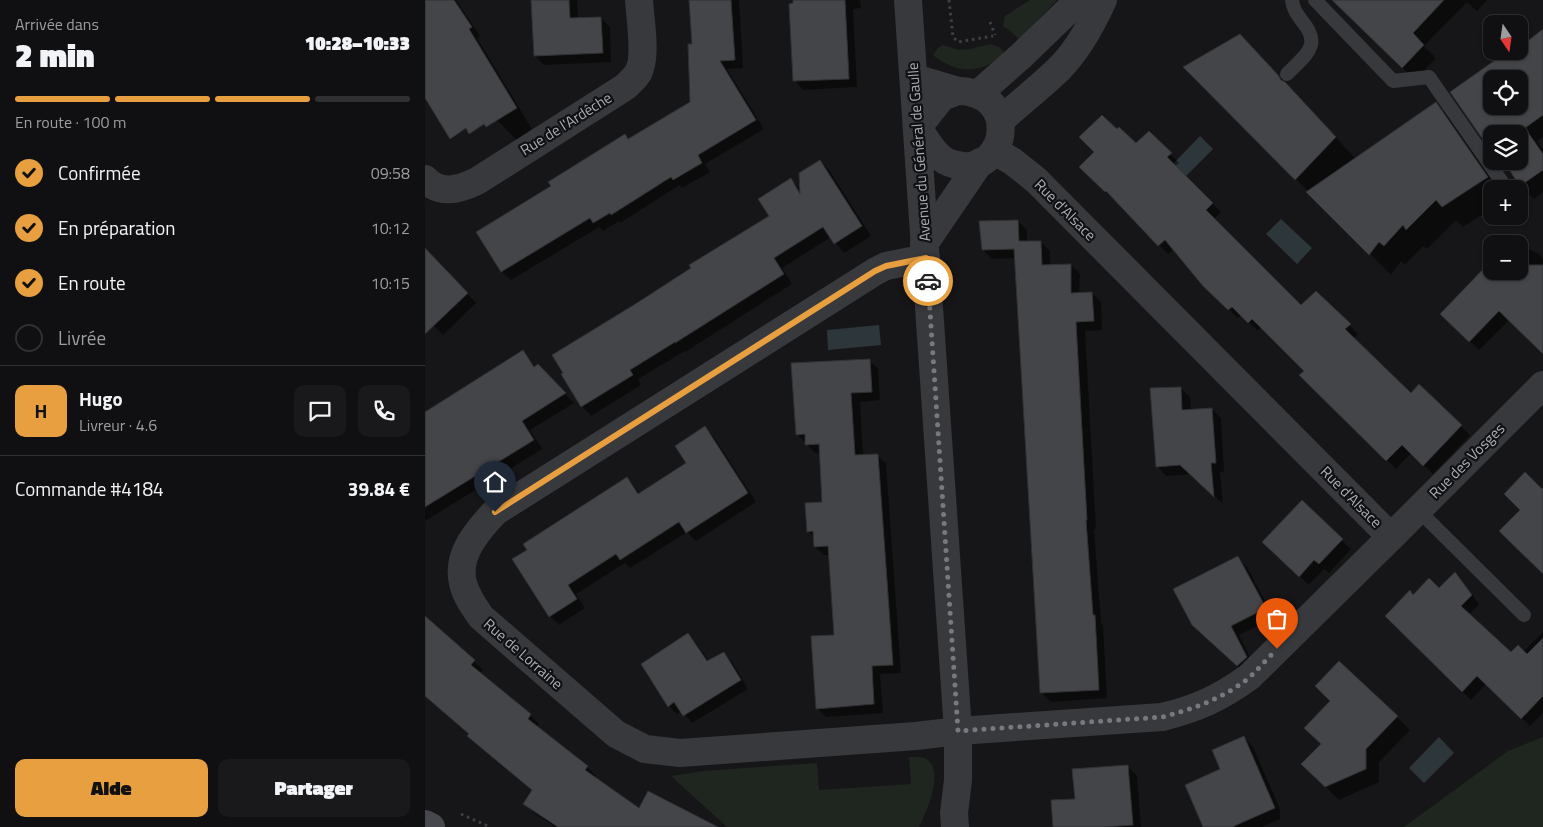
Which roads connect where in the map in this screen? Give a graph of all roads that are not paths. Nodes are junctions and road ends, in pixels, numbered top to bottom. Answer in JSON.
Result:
{"nodes":[{"id":1,"x":639,"y":0,"type":"edge"},
{"id":2,"x":908,"y":0,"type":"edge"},
{"id":3,"x":1079,"y":0,"type":"edge"},
{"id":4,"x":1103,"y":0,"type":"edge"},
{"id":5,"x":1291,"y":0,"type":"edge"},
{"id":6,"x":1315,"y":0,"type":"edge"},
{"id":7,"x":1287,"y":74,"type":"dead end"},
{"id":8,"x":914,"y":78,"type":"junction"},
{"id":9,"x":968,"y":92,"type":"junction"},
{"id":10,"x":1001,"y":120,"type":"junction"},
{"id":11,"x":918,"y":127,"type":"junction"},
{"id":12,"x":987,"y":157,"type":"junction"},
{"id":13,"x":425,"y":178,"type":"edge"},
{"id":14,"x":1501,"y":180,"type":"edge"},
{"id":15,"x":925,"y":251,"type":"junction"},
{"id":16,"x":1543,"y":386,"type":"edge"},
{"id":17,"x":1418,"y":510,"type":"junction"},
{"id":18,"x":1391,"y":537,"type":"junction"},
{"id":19,"x":1524,"y":615,"type":"dead end"},
{"id":20,"x":958,"y":731,"type":"junction"},
{"id":21,"x":952,"y":822,"type":"edge"},
{"id":22,"x":425,"y":824,"type":"edge"},
{"id":23,"x":431,"y":827,"type":"edge"}],
"edges":[{"from":1,"to":13,"type":"street","name":"Rue de l'Ardêche"},
{"from":2,"to":8,"type":"street","name":"Avenue du Général de Gaulle"},
{"from":3,"to":9,"type":"street"},
{"from":4,"to":10,"type":"street"},
{"from":5,"to":7,"type":"lane"},
{"from":6,"to":14,"type":"lane"},
{"from":8,"to":9,"type":"street"},
{"from":8,"to":11,"type":"street","name":"Avenue du Général de Gaulle"},
{"from":9,"to":10,"type":"street"},
{"from":9,"to":11,"type":"street"},
{"from":10,"to":12,"type":"street"},
{"from":11,"to":12,"type":"street"},
{"from":11,"to":15,"type":"street","name":"Avenue du Général de Gaulle"},
{"from":12,"to":15,"type":"street"},
{"from":12,"to":18,"type":"street","name":"Rue d'Alsace"},
{"from":15,"to":20,"type":"street","name":"Avenue du Général de Gaulle"},
{"from":15,"to":20,"type":"street","name":"Rue de Lorraine"},
{"from":16,"to":17,"type":"street","name":"Rue des Vosges"},
{"from":17,"to":18,"type":"street","name":"Rue des Vosges"},
{"from":17,"to":19,"type":"lane"},
{"from":18,"to":20,"type":"street","name":"Rue d'Alsace"},
{"from":20,"to":21,"type":"street","name":"Avenue du Général de Gaulle"},
{"from":22,"to":23,"type":"main road"}]}
